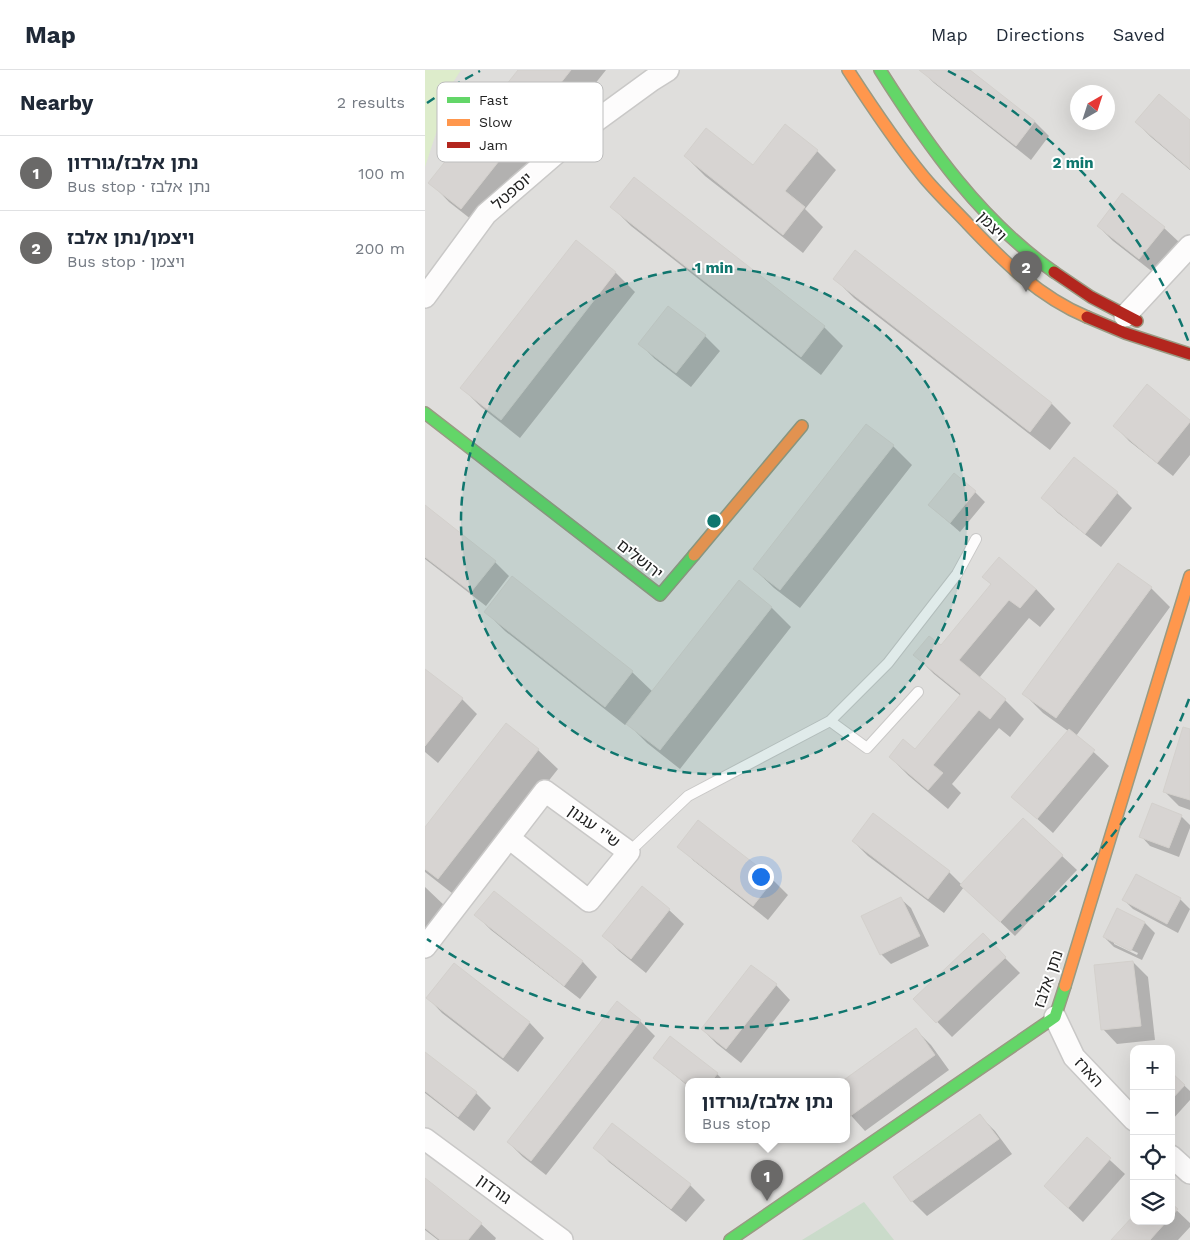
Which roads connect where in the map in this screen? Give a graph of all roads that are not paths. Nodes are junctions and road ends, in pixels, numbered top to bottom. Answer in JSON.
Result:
{"nodes":[{"id":1,"x":668,"y":70,"type":"edge"},
{"id":2,"x":848,"y":70,"type":"edge"},
{"id":3,"x":880,"y":70,"type":"edge"},
{"id":4,"x":603,"y":116,"type":"edge"},
{"id":5,"x":546,"y":162,"type":"edge"},
{"id":6,"x":1190,"y":246,"type":"edge"},
{"id":7,"x":425,"y":297,"type":"edge"},
{"id":8,"x":1125,"y":316,"type":"junction"},
{"id":9,"x":1149,"y":327,"type":"dead end"},
{"id":10,"x":1166,"y":335,"type":"dead end"},
{"id":11,"x":1190,"y":346,"type":"edge"},
{"id":12,"x":1190,"y":354,"type":"edge"},
{"id":13,"x":425,"y":413,"type":"edge"},
{"id":14,"x":802,"y":426,"type":"dead end"},
{"id":15,"x":976,"y":539,"type":"dead end"},
{"id":16,"x":1190,"y":576,"type":"edge"},
{"id":17,"x":918,"y":692,"type":"dead end"},
{"id":18,"x":831,"y":721,"type":"junction"},
{"id":19,"x":509,"y":838,"type":"junction"},
{"id":20,"x":629,"y":852,"type":"junction"},
{"id":21,"x":425,"y":947,"type":"edge"},
{"id":22,"x":1055,"y":1017,"type":"junction"},
{"id":23,"x":1130,"y":1116,"type":"edge"},
{"id":24,"x":425,"y":1139,"type":"edge"},
{"id":25,"x":1175,"y":1160,"type":"edge"},
{"id":26,"x":1190,"y":1173,"type":"edge"},
{"id":27,"x":562,"y":1240,"type":"edge"},
{"id":28,"x":730,"y":1240,"type":"edge"}],
"edges":[{"from":1,"to":4,"type":"street","name":"יוספטל"},
{"from":2,"to":12,"type":"street","name":"ויצמן"},
{"from":3,"to":8,"type":"street","name":"ויצמן"},
{"from":5,"to":7,"type":"street","name":"יוספטל"},
{"from":6,"to":8,"type":"street"},
{"from":8,"to":9,"type":"street","name":"ויצמן"},
{"from":10,"to":11,"type":"street"},
{"from":13,"to":14,"type":"street","name":"ירושלים"},
{"from":15,"to":18,"type":"lane"},
{"from":16,"to":22,"type":"street","name":"נתן אלבז"},
{"from":17,"to":18,"type":"lane"},
{"from":18,"to":20,"type":"lane"},
{"from":19,"to":20,"type":"street","name":"ש\"י עגנון"},
{"from":19,"to":20,"type":"street","name":"ש\"י עגנון"},
{"from":19,"to":21,"type":"street","name":"ש\"י עגנון"},
{"from":22,"to":23,"type":"street","name":"הארז"},
{"from":22,"to":28,"type":"street","name":"נתן אלבז"},
{"from":24,"to":27,"type":"street","name":"גורדון"},
{"from":25,"to":26,"type":"street"}]}
